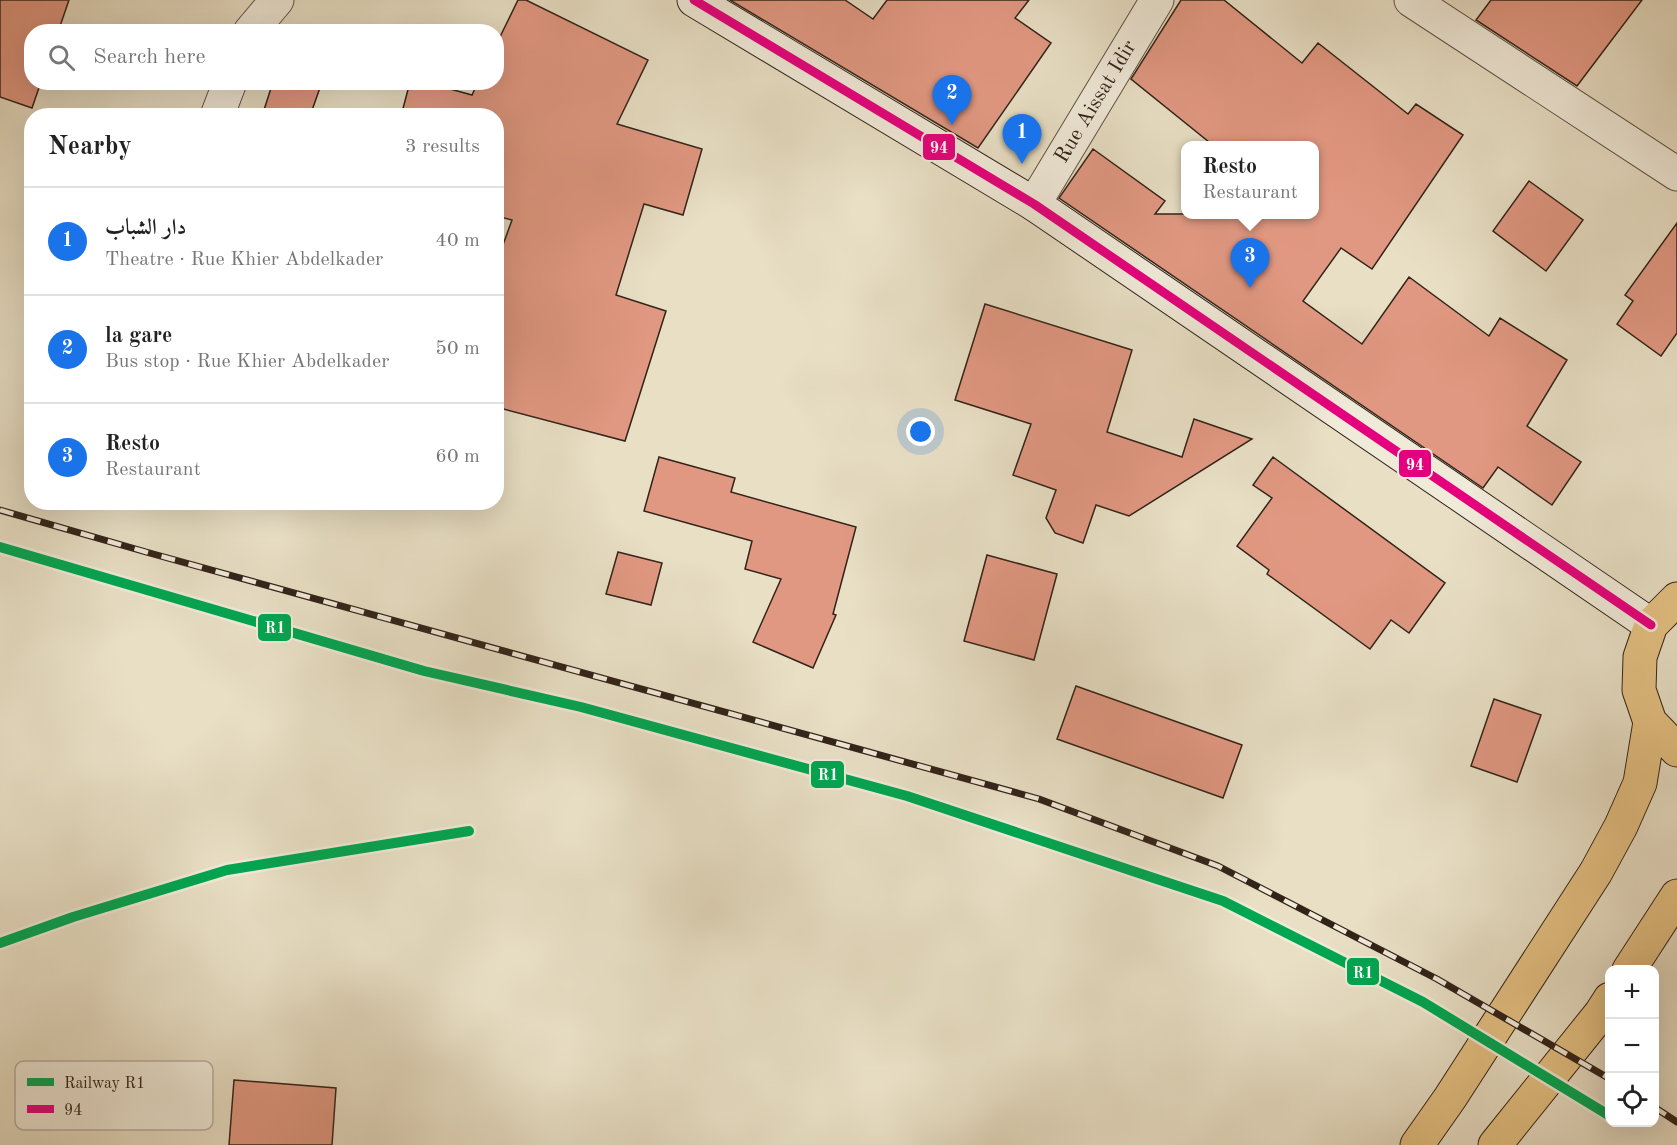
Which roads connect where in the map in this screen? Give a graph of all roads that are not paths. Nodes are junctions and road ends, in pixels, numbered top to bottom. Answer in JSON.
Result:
{"nodes":[{"id":1,"x":277,"y":0,"type":"edge"},
{"id":2,"x":694,"y":0,"type":"edge"},
{"id":3,"x":1157,"y":0,"type":"edge"},
{"id":4,"x":1411,"y":0,"type":"edge"},
{"id":5,"x":257,"y":24,"type":"edge"},
{"id":6,"x":227,"y":90,"type":"edge"},
{"id":7,"x":221,"y":108,"type":"edge"},
{"id":8,"x":1677,"y":174,"type":"edge"},
{"id":9,"x":1034,"y":204,"type":"junction"},
{"id":10,"x":1677,"y":598,"type":"edge"},
{"id":11,"x":1652,"y":625,"type":"junction"},
{"id":12,"x":1650,"y":722,"type":"junction"},
{"id":13,"x":1677,"y":750,"type":"edge"},
{"id":14,"x":1677,"y":896,"type":"edge"},
{"id":15,"x":1632,"y":965,"type":"edge"},
{"id":16,"x":1605,"y":1007,"type":"edge"},
{"id":17,"x":1417,"y":1145,"type":"edge"},
{"id":18,"x":1495,"y":1145,"type":"edge"}],
"edges":[{"from":1,"to":5,"type":"main road"},
{"from":2,"to":9,"type":"main road"},
{"from":3,"to":9,"type":"main road","name":"Rue Aissat Idir"},
{"from":4,"to":8,"type":"main road"},
{"from":6,"to":7,"type":"main road"},
{"from":9,"to":11,"type":"main road"},
{"from":10,"to":11,"type":"main road"},
{"from":11,"to":12,"type":"main road"},
{"from":12,"to":13,"type":"main road"},
{"from":12,"to":17,"type":"main road"},
{"from":14,"to":15,"type":"main road"},
{"from":16,"to":18,"type":"main road"}]}
